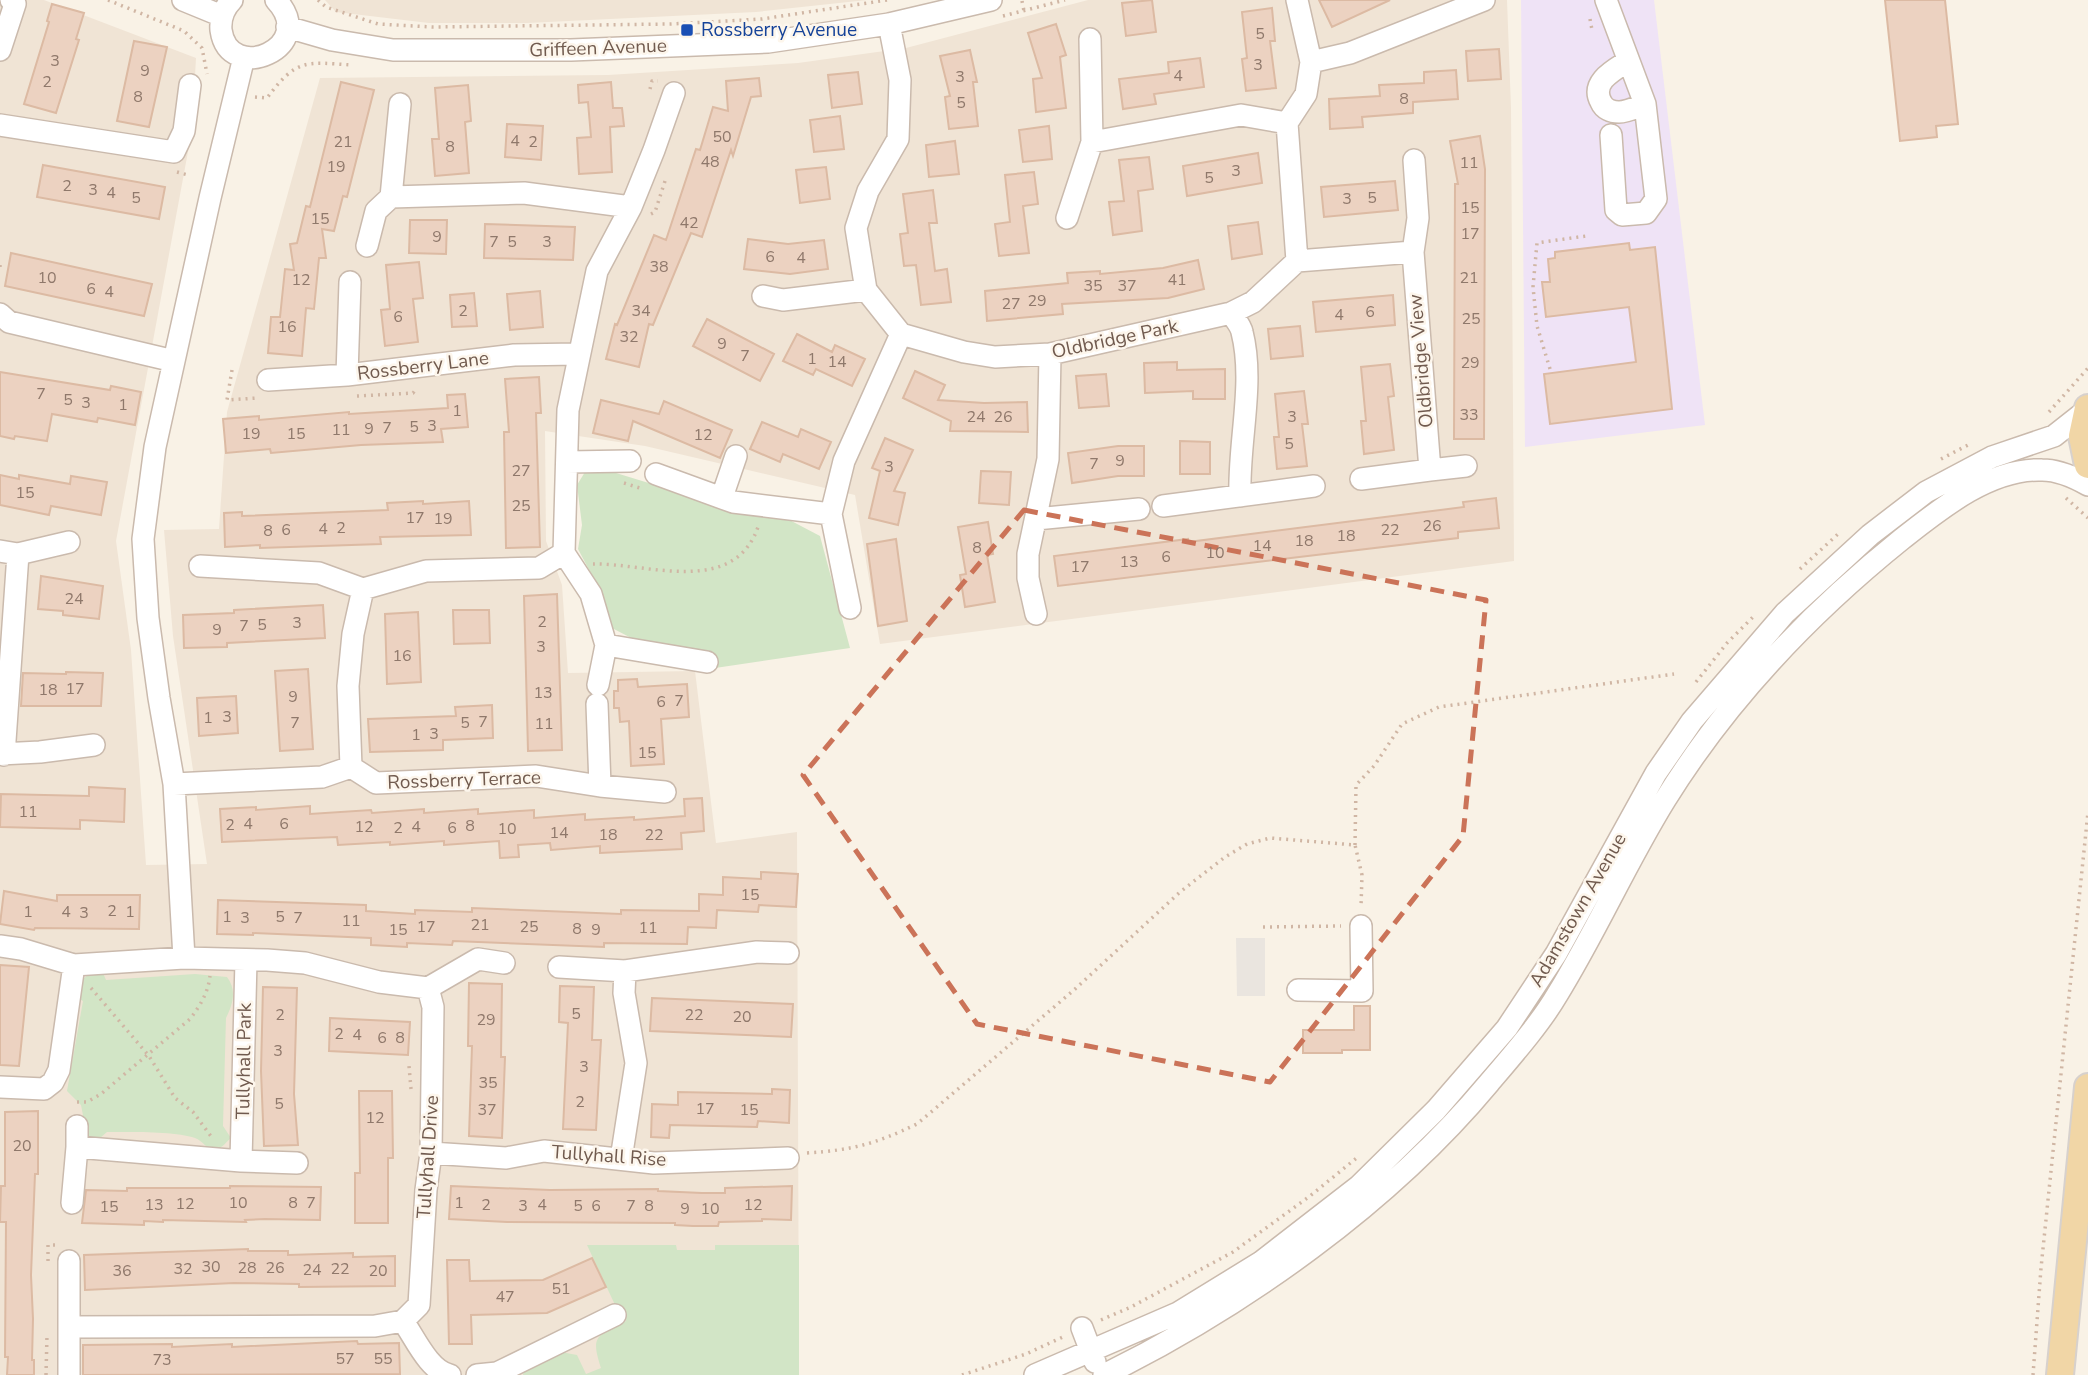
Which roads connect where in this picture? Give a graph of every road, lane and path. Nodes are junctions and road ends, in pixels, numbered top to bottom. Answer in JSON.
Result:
{"nodes":[{"id":1,"x":11,"y":0,"type":"edge"},
{"id":2,"x":108,"y":0,"type":"edge"},
{"id":3,"x":183,"y":0,"type":"edge"},
{"id":4,"x":276,"y":0,"type":"edge"},
{"id":5,"x":318,"y":0,"type":"edge"},
{"id":6,"x":887,"y":0,"type":"edge"},
{"id":7,"x":991,"y":0,"type":"edge"},
{"id":8,"x":1297,"y":0,"type":"edge"},
{"id":9,"x":1484,"y":0,"type":"edge"},
{"id":10,"x":1606,"y":0,"type":"edge"},
{"id":11,"x":1022,"y":1,"type":"edge"},
{"id":12,"x":227,"y":8,"type":"edge"},
{"id":13,"x":1024,"y":10,"type":"dead end"},
{"id":14,"x":889,"y":24,"type":"junction"},
{"id":15,"x":287,"y":27,"type":"junction"},
{"id":16,"x":1090,"y":39,"type":"dead end"},
{"id":17,"x":0,"y":50,"type":"edge"},
{"id":18,"x":244,"y":57,"type":"junction"},
{"id":19,"x":1628,"y":61,"type":"junction"},
{"id":20,"x":1311,"y":62,"type":"junction"},
{"id":21,"x":199,"y":83,"type":"joint"},
{"id":22,"x":674,"y":93,"type":"dead end"},
{"id":23,"x":400,"y":104,"type":"dead end"},
{"id":24,"x":1645,"y":104,"type":"junction"},
{"id":25,"x":1287,"y":124,"type":"junction"},
{"id":26,"x":0,"y":125,"type":"edge"},
{"id":27,"x":1611,"y":135,"type":"dead end"},
{"id":28,"x":1092,"y":142,"type":"junction"},
{"id":29,"x":1414,"y":160,"type":"dead end"},
{"id":30,"x":661,"y":168,"type":"dead end"},
{"id":31,"x":391,"y":197,"type":"junction"},
{"id":32,"x":637,"y":212,"type":"junction"},
{"id":33,"x":1067,"y":218,"type":"dead end"},
{"id":34,"x":1586,"y":236,"type":"dead end"},
{"id":35,"x":367,"y":246,"type":"dead end"},
{"id":36,"x":1413,"y":252,"type":"junction"},
{"id":37,"x":1297,"y":261,"type":"junction"},
{"id":38,"x":0,"y":265,"type":"edge"},
{"id":39,"x":0,"y":271,"type":"edge"},
{"id":40,"x":350,"y":282,"type":"dead end"},
{"id":41,"x":866,"y":290,"type":"junction"},
{"id":42,"x":762,"y":296,"type":"dead end"},
{"id":43,"x":1231,"y":313,"type":"junction"},
{"id":44,"x":0,"y":314,"type":"edge"},
{"id":45,"x":901,"y":334,"type":"junction"},
{"id":46,"x":578,"y":354,"type":"junction"},
{"id":47,"x":1049,"y":354,"type":"junction"},
{"id":48,"x":174,"y":361,"type":"junction"},
{"id":49,"x":1550,"y":369,"type":"dead end"},
{"id":50,"x":2088,"y":369,"type":"edge"},
{"id":51,"x":232,"y":370,"type":"dead end"},
{"id":52,"x":347,"y":375,"type":"junction"},
{"id":53,"x":421,"y":383,"type":"dead end"},
{"id":54,"x":268,"y":388,"type":"joint"},
{"id":55,"x":354,"y":396,"type":"dead end"},
{"id":56,"x":2087,"y":409,"type":"edge"},
{"id":57,"x":2043,"y":417,"type":"dead end"},
{"id":58,"x":1972,"y":444,"type":"dead end"},
{"id":59,"x":736,"y":456,"type":"dead end"},
{"id":60,"x":630,"y":461,"type":"dead end"},
{"id":61,"x":567,"y":462,"type":"junction"},
{"id":62,"x":1936,"y":462,"type":"dead end"},
{"id":63,"x":2088,"y":465,"type":"edge"},
{"id":64,"x":1466,"y":466,"type":"dead end"},
{"id":65,"x":1430,"y":470,"type":"junction"},
{"id":66,"x":656,"y":474,"type":"dead end"},
{"id":67,"x":1361,"y":479,"type":"dead end"},
{"id":68,"x":2088,"y":485,"type":"edge"},
{"id":69,"x":1314,"y":486,"type":"dead end"},
{"id":70,"x":1240,"y":496,"type":"junction"},
{"id":71,"x":722,"y":498,"type":"junction"},
{"id":72,"x":765,"y":506,"type":"junction"},
{"id":73,"x":1163,"y":506,"type":"dead end"},
{"id":74,"x":1139,"y":509,"type":"dead end"},
{"id":75,"x":831,"y":514,"type":"junction"},
{"id":76,"x":1036,"y":519,"type":"junction"},
{"id":77,"x":1843,"y":530,"type":"dead end"},
{"id":78,"x":69,"y":542,"type":"dead end"},
{"id":79,"x":9,"y":553,"type":"edge"},
{"id":80,"x":568,"y":558,"type":"junction"},
{"id":81,"x":200,"y":566,"type":"dead end"},
{"id":82,"x":1793,"y":576,"type":"dead end"},
{"id":83,"x":363,"y":589,"type":"junction"},
{"id":84,"x":850,"y":608,"type":"dead end"},
{"id":85,"x":1037,"y":614,"type":"dead end"},
{"id":86,"x":1754,"y":615,"type":"dead end"},
{"id":87,"x":606,"y":645,"type":"junction"},
{"id":88,"x":707,"y":662,"type":"dead end"},
{"id":89,"x":1674,"y":674,"type":"dead end"},
{"id":90,"x":1693,"y":686,"type":"dead end"},
{"id":91,"x":93,"y":745,"type":"dead end"},
{"id":92,"x":2,"y":754,"type":"edge"},
{"id":93,"x":351,"y":767,"type":"junction"},
{"id":94,"x":174,"y":784,"type":"junction"},
{"id":95,"x":600,"y":786,"type":"junction"},
{"id":96,"x":664,"y":792,"type":"dead end"},
{"id":97,"x":2088,"y":812,"type":"edge"},
{"id":98,"x":1355,"y":845,"type":"junction"},
{"id":99,"x":1361,"y":926,"type":"junction"},
{"id":100,"x":1262,"y":927,"type":"dead end"},
{"id":101,"x":0,"y":946,"type":"edge"},
{"id":102,"x":788,"y":953,"type":"dead end"},
{"id":103,"x":184,"y":958,"type":"junction"},
{"id":104,"x":246,"y":960,"type":"junction"},
{"id":105,"x":503,"y":963,"type":"dead end"},
{"id":106,"x":559,"y":967,"type":"dead end"},
{"id":107,"x":211,"y":968,"type":"dead end"},
{"id":108,"x":625,"y":971,"type":"junction"},
{"id":109,"x":80,"y":973,"type":"junction"},
{"id":110,"x":428,"y":988,"type":"junction"},
{"id":111,"x":1297,"y":990,"type":"dead end"},
{"id":112,"x":149,"y":1056,"type":"junction"},
{"id":113,"x":415,"y":1058,"type":"dead end"},
{"id":114,"x":0,"y":1087,"type":"edge"},
{"id":115,"x":2088,"y":1087,"type":"edge"},
{"id":116,"x":414,"y":1093,"type":"dead end"},
{"id":117,"x":77,"y":1128,"type":"junction"},
{"id":118,"x":1368,"y":1148,"type":"dead end"},
{"id":119,"x":431,"y":1153,"type":"junction"},
{"id":120,"x":788,"y":1158,"type":"joint"},
{"id":121,"x":621,"y":1159,"type":"junction"},
{"id":122,"x":232,"y":1160,"type":"junction"},
{"id":123,"x":297,"y":1163,"type":"dead end"},
{"id":124,"x":72,"y":1203,"type":"dead end"},
{"id":125,"x":69,"y":1261,"type":"dead end"},
{"id":126,"x":615,"y":1315,"type":"dead end"},
{"id":127,"x":403,"y":1321,"type":"junction"},
{"id":128,"x":69,"y":1327,"type":"junction"},
{"id":129,"x":1082,"y":1328,"type":"junction"},
{"id":130,"x":1090,"y":1350,"type":"junction"},
{"id":131,"x":69,"y":1375,"type":"edge"},
{"id":132,"x":450,"y":1375,"type":"edge"},
{"id":133,"x":477,"y":1375,"type":"edge"},
{"id":134,"x":962,"y":1375,"type":"edge"},
{"id":135,"x":1035,"y":1375,"type":"edge"},
{"id":136,"x":1103,"y":1375,"type":"edge"},
{"id":137,"x":2034,"y":1375,"type":"edge"},
{"id":138,"x":2060,"y":1375,"type":"edge"}],
"edges":[{"from":1,"to":17,"type":"street"},
{"from":2,"to":21,"type":"path"},
{"from":3,"to":12,"type":"street"},
{"from":4,"to":15,"type":"street"},
{"from":5,"to":6,"type":"path"},
{"from":7,"to":14,"type":"street","name":"Griffeen Avenue"},
{"from":8,"to":20,"type":"street"},
{"from":9,"to":20,"type":"street"},
{"from":10,"to":19,"type":"street"},
{"from":11,"to":13,"type":"path"},
{"from":12,"to":18,"type":"street"},
{"from":14,"to":15,"type":"street","name":"Griffeen Avenue"},
{"from":14,"to":41,"type":"street"},
{"from":15,"to":18,"type":"street"},
{"from":16,"to":28,"type":"street"},
{"from":18,"to":48,"type":"street"},
{"from":19,"to":24,"type":"street"},
{"from":19,"to":24,"type":"street"},
{"from":20,"to":25,"type":"street"},
{"from":21,"to":26,"type":"street"},
{"from":22,"to":32,"type":"street"},
{"from":23,"to":31,"type":"street"},
{"from":24,"to":27,"type":"street"},
{"from":25,"to":28,"type":"street"},
{"from":25,"to":37,"type":"street"},
{"from":28,"to":33,"type":"street"},
{"from":29,"to":36,"type":"street","name":"Oldbridge View"},
{"from":30,"to":32,"type":"path"},
{"from":31,"to":32,"type":"street"},
{"from":31,"to":35,"type":"street"},
{"from":32,"to":46,"type":"street"},
{"from":34,"to":49,"type":"path"},
{"from":36,"to":37,"type":"street"},
{"from":36,"to":65,"type":"street","name":"Oldbridge View"},
{"from":37,"to":43,"type":"street","name":"Oldbridge Park"},
{"from":38,"to":39,"type":"path"},
{"from":40,"to":52,"type":"street"},
{"from":41,"to":42,"type":"street"},
{"from":41,"to":45,"type":"street"},
{"from":43,"to":47,"type":"street","name":"Oldbridge Park"},
{"from":43,"to":70,"type":"street"},
{"from":44,"to":48,"type":"street"},
{"from":45,"to":47,"type":"street","name":"Oldbridge Park"},
{"from":45,"to":75,"type":"street"},
{"from":46,"to":52,"type":"street","name":"Rossberry Lane"},
{"from":46,"to":61,"type":"street"},
{"from":47,"to":76,"type":"street"},
{"from":48,"to":94,"type":"street"},
{"from":50,"to":57,"type":"path"},
{"from":51,"to":54,"type":"path"},
{"from":52,"to":54,"type":"street","name":"Rossberry Lane"},
{"from":53,"to":55,"type":"path"},
{"from":56,"to":63,"type":"main road"},
{"from":56,"to":130,"type":"street","name":"Adamstown Avenue"},
{"from":58,"to":62,"type":"path"},
{"from":59,"to":71,"type":"street"},
{"from":60,"to":61,"type":"street"},
{"from":61,"to":80,"type":"street"},
{"from":64,"to":65,"type":"street"},
{"from":65,"to":67,"type":"street"},
{"from":66,"to":71,"type":"street"},
{"from":68,"to":136,"type":"street","name":"Adamstown Avenue"},
{"from":69,"to":70,"type":"street"},
{"from":70,"to":73,"type":"street"},
{"from":71,"to":72,"type":"street"},
{"from":72,"to":75,"type":"street"},
{"from":72,"to":80,"type":"path"},
{"from":74,"to":76,"type":"street"},
{"from":75,"to":84,"type":"street"},
{"from":76,"to":85,"type":"street"},
{"from":77,"to":82,"type":"path"},
{"from":78,"to":79,"type":"street"},
{"from":79,"to":92,"type":"street"},
{"from":80,"to":83,"type":"street"},
{"from":80,"to":87,"type":"street"},
{"from":81,"to":83,"type":"street"},
{"from":83,"to":93,"type":"street"},
{"from":86,"to":90,"type":"path"},
{"from":87,"to":88,"type":"street"},
{"from":87,"to":95,"type":"street"},
{"from":89,"to":98,"type":"path"},
{"from":91,"to":92,"type":"street"},
{"from":93,"to":94,"type":"street"},
{"from":93,"to":95,"type":"street","name":"Rossberry Terrace"},
{"from":94,"to":103,"type":"street"},
{"from":95,"to":96,"type":"street","name":"Rossberry Terrace"},
{"from":97,"to":137,"type":"path"},
{"from":98,"to":99,"type":"path"},
{"from":98,"to":120,"type":"path"},
{"from":99,"to":100,"type":"path"},
{"from":99,"to":111,"type":"street"},
{"from":101,"to":109,"type":"street"},
{"from":102,"to":108,"type":"street"},
{"from":103,"to":104,"type":"street"},
{"from":103,"to":109,"type":"street"},
{"from":104,"to":110,"type":"street"},
{"from":104,"to":122,"type":"street","name":"Tullyhall Park"},
{"from":105,"to":110,"type":"street"},
{"from":106,"to":108,"type":"street"},
{"from":107,"to":112,"type":"path"},
{"from":108,"to":121,"type":"street"},
{"from":109,"to":112,"type":"path"},
{"from":109,"to":114,"type":"street"},
{"from":110,"to":119,"type":"street","name":"Tullyhall Drive"},
{"from":112,"to":117,"type":"path"},
{"from":112,"to":122,"type":"path"},
{"from":113,"to":116,"type":"path"},
{"from":115,"to":138,"type":"main road"},
{"from":117,"to":122,"type":"street"},
{"from":117,"to":124,"type":"street"},
{"from":118,"to":129,"type":"path"},
{"from":119,"to":121,"type":"street","name":"Tullyhall Rise"},
{"from":119,"to":127,"type":"street","name":"Tullyhall Drive"},
{"from":120,"to":121,"type":"street","name":"Tullyhall Rise"},
{"from":122,"to":123,"type":"street"},
{"from":125,"to":128,"type":"street"},
{"from":126,"to":133,"type":"street"},
{"from":127,"to":128,"type":"street"},
{"from":127,"to":132,"type":"street"},
{"from":128,"to":131,"type":"street"},
{"from":129,"to":130,"type":"street"},
{"from":129,"to":134,"type":"path"},
{"from":130,"to":135,"type":"street","name":"Adamstown Avenue"},
{"from":130,"to":136,"type":"street"}]}
